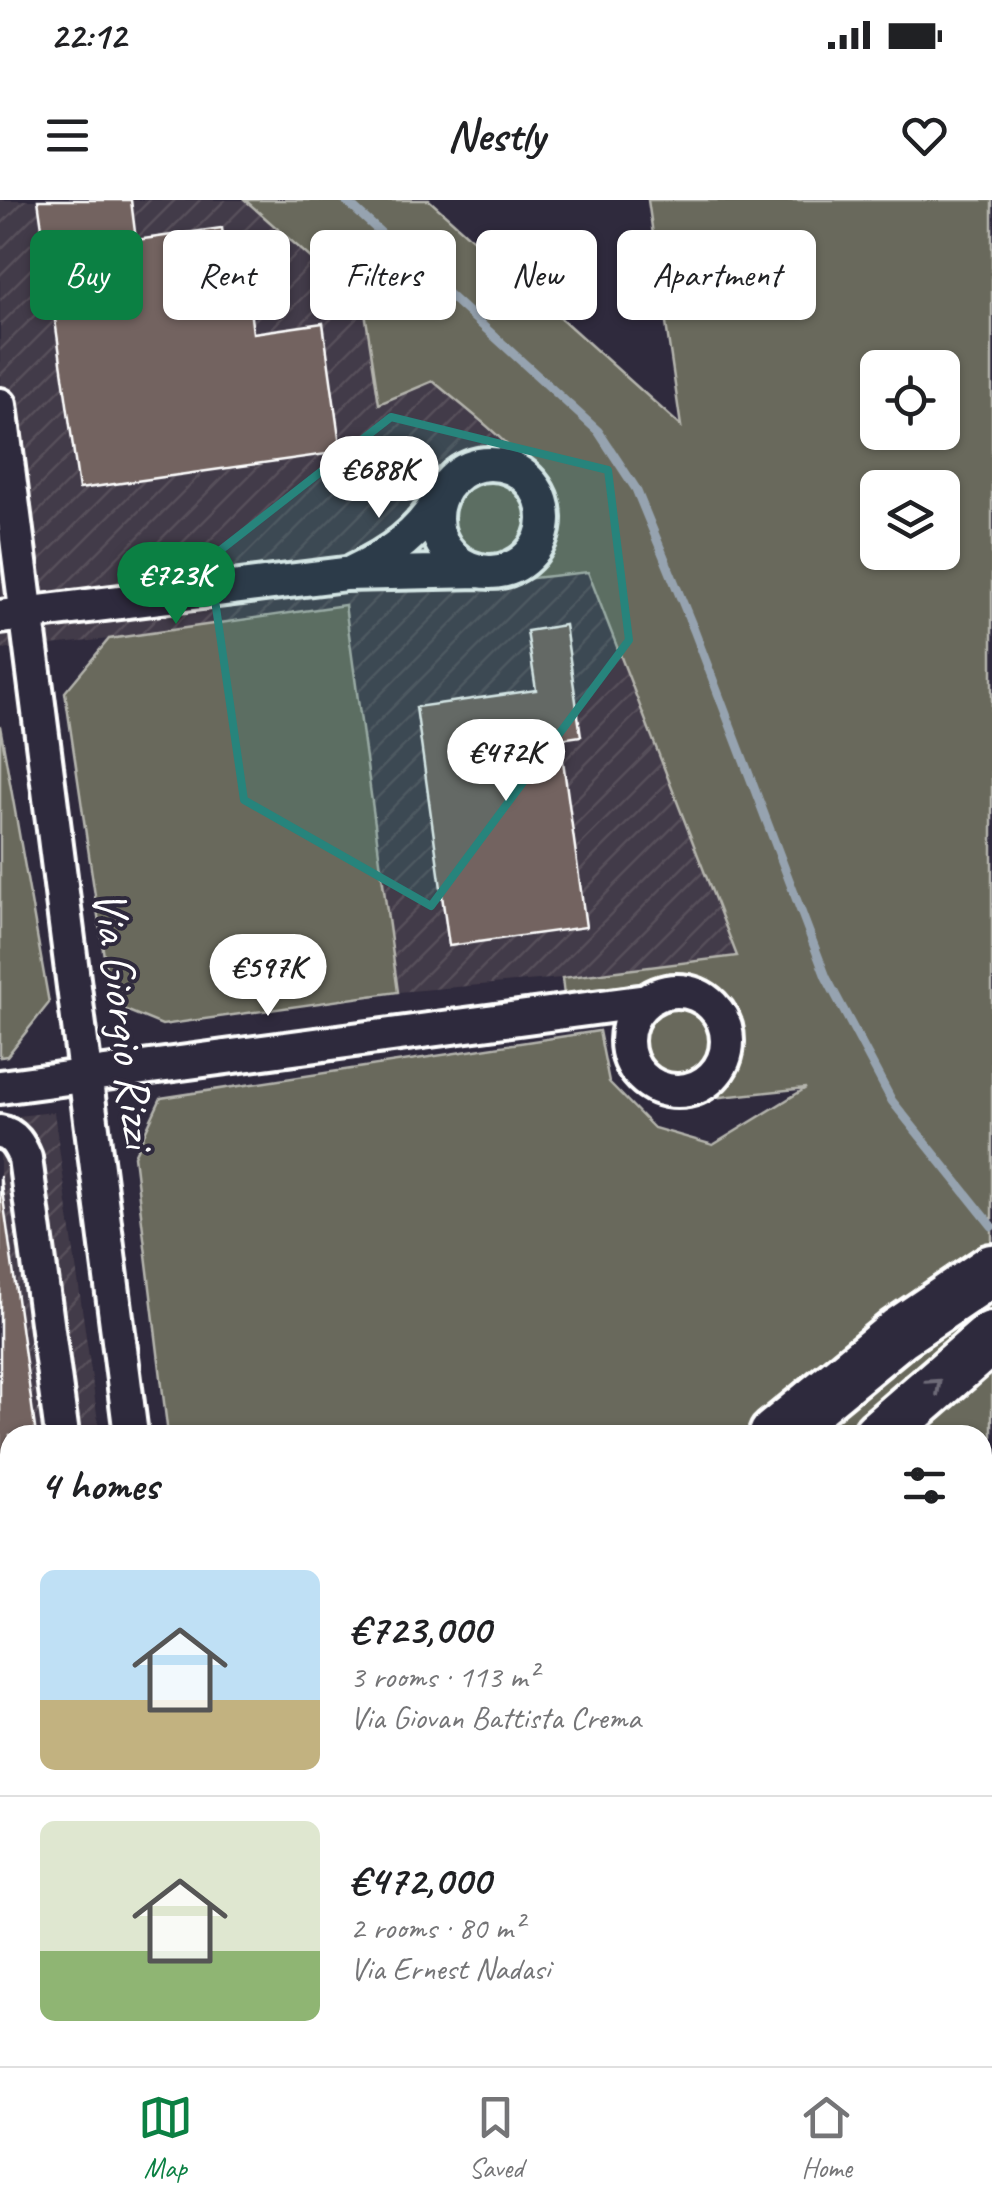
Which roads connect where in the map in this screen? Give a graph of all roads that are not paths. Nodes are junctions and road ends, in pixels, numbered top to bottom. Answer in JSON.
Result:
{"nodes":[{"id":1,"x":0,"y":405,"type":"edge"},
{"id":2,"x":440,"y":498,"type":"junction"},
{"id":3,"x":482,"y":572,"type":"junction"},
{"id":4,"x":345,"y":574,"type":"junction"},
{"id":5,"x":14,"y":616,"type":"edge"},
{"id":6,"x":647,"y":1001,"type":"junction"},
{"id":7,"x":543,"y":1014,"type":"junction"},
{"id":8,"x":628,"y":1050,"type":"junction"},
{"id":9,"x":86,"y":1076,"type":"junction"},
{"id":10,"x":0,"y":1087,"type":"edge"},
{"id":11,"x":0,"y":1132,"type":"edge"},
{"id":12,"x":992,"y":1270,"type":"edge"},
{"id":13,"x":992,"y":1284,"type":"edge"},
{"id":14,"x":992,"y":1337,"type":"edge"},
{"id":15,"x":61,"y":1425,"type":"edge"},
{"id":16,"x":130,"y":1425,"type":"edge"},
{"id":17,"x":787,"y":1425,"type":"edge"},
{"id":18,"x":822,"y":1425,"type":"edge"},
{"id":19,"x":891,"y":1425,"type":"edge"}],
"edges":[{"from":1,"to":5,"type":"street","name":"Via Giorgio Rizzi"},
{"from":2,"to":3,"type":"street"},
{"from":2,"to":3,"type":"street"},
{"from":2,"to":4,"type":"street"},
{"from":3,"to":4,"type":"street"},
{"from":4,"to":5,"type":"street"},
{"from":5,"to":9,"type":"street","name":"Via Giorgio Rizzi"},
{"from":6,"to":7,"type":"street"},
{"from":6,"to":8,"type":"street"},
{"from":6,"to":8,"type":"street"},
{"from":7,"to":8,"type":"street"},
{"from":7,"to":9,"type":"street"},
{"from":9,"to":10,"type":"street"},
{"from":9,"to":16,"type":"street","name":"Via Giorgio Rizzi"},
{"from":11,"to":15,"type":"street"},
{"from":12,"to":17,"type":"highway"},
{"from":13,"to":18,"type":"highway"},
{"from":19,"to":14,"type":"highway","one_way":true}]}
